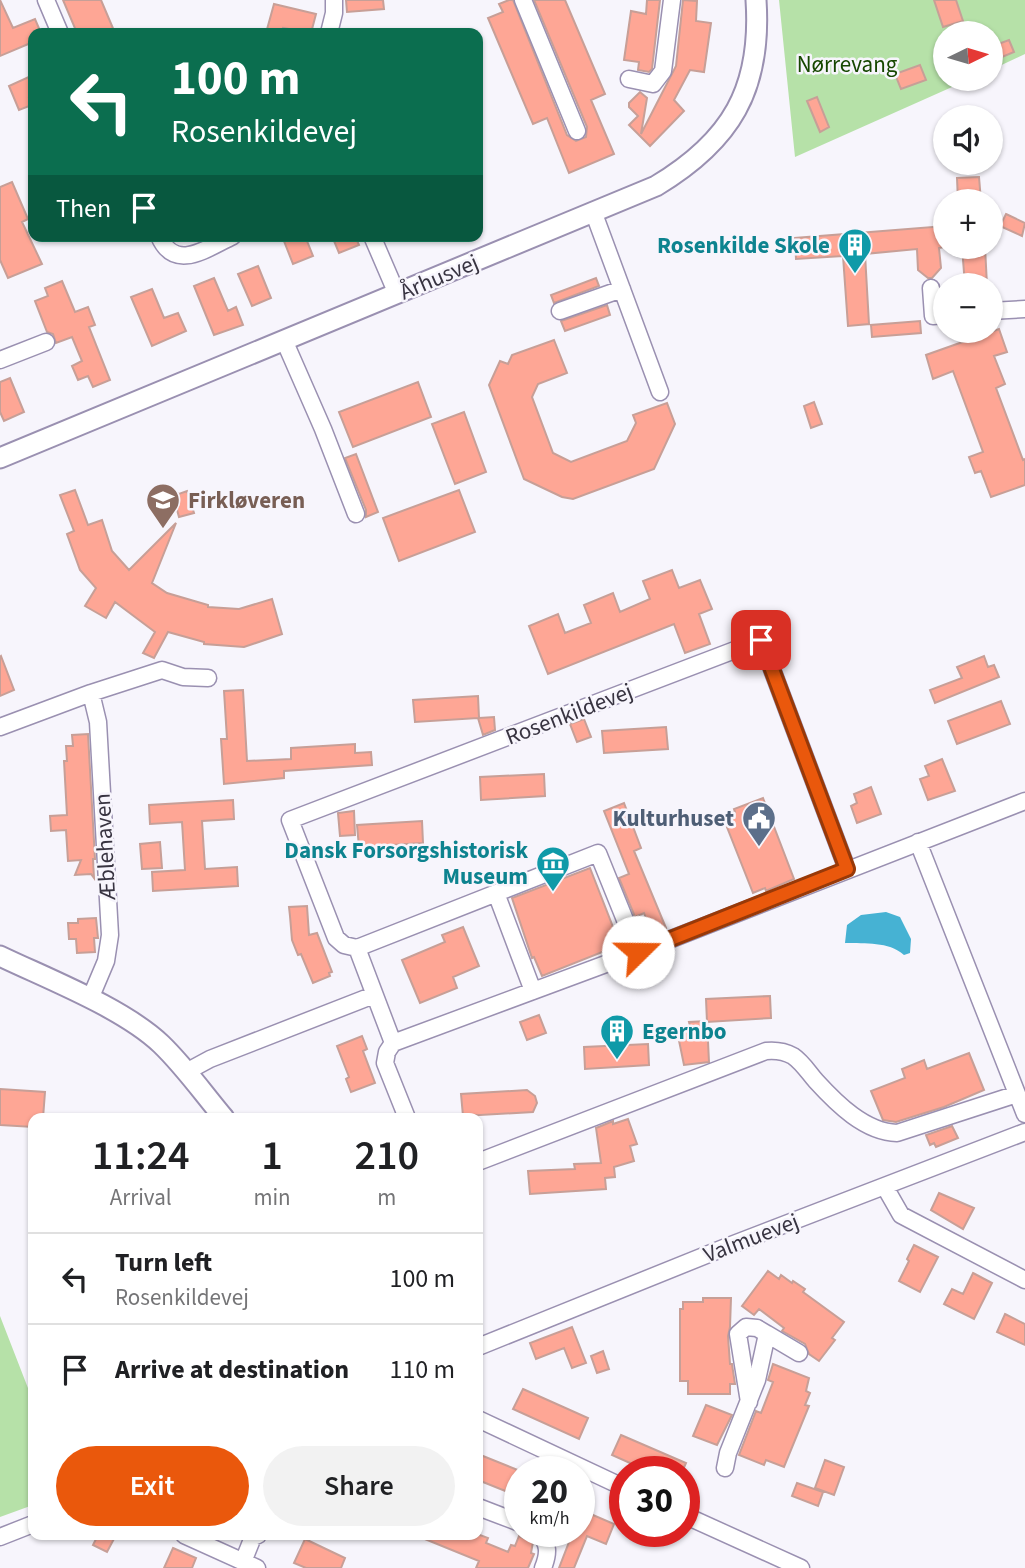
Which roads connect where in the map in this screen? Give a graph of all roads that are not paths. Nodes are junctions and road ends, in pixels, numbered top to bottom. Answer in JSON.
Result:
{"nodes":[{"id":1,"x":46,"y":0,"type":"edge"},
{"id":2,"x":334,"y":0,"type":"edge"},
{"id":3,"x":523,"y":0,"type":"edge"},
{"id":4,"x":672,"y":0,"type":"edge"},
{"id":5,"x":757,"y":0,"type":"edge"},
{"id":6,"x":58,"y":28,"type":"edge"},
{"id":7,"x":330,"y":28,"type":"edge"},
{"id":8,"x":629,"y":79,"type":"dead end"},
{"id":9,"x":577,"y":131,"type":"dead end"},
{"id":10,"x":593,"y":211,"type":"junction"},
{"id":11,"x":162,"y":242,"type":"edge"},
{"id":12,"x":220,"y":242,"type":"edge"},
{"id":13,"x":375,"y":242,"type":"edge"},
{"id":14,"x":931,"y":288,"type":"dead end"},
{"id":15,"x":622,"y":289,"type":"junction"},
{"id":16,"x":397,"y":294,"type":"junction"},
{"id":17,"x":1025,"y":309,"type":"edge"},
{"id":18,"x":1003,"y":310,"type":"edge"},
{"id":19,"x":560,"y":311,"type":"dead end"},
{"id":20,"x":933,"y":316,"type":"edge"},
{"id":21,"x":284,"y":340,"type":"junction"},
{"id":22,"x":46,"y":342,"type":"dead end"},
{"id":23,"x":0,"y":360,"type":"edge"},
{"id":24,"x":660,"y":392,"type":"dead end"},
{"id":25,"x":0,"y":458,"type":"edge"},
{"id":26,"x":356,"y":514,"type":"dead end"},
{"id":27,"x":208,"y":678,"type":"dead end"},
{"id":28,"x":91,"y":693,"type":"junction"},
{"id":29,"x":0,"y":727,"type":"edge"},
{"id":30,"x":1025,"y":801,"type":"edge"},
{"id":31,"x":918,"y":842,"type":"junction"},
{"id":32,"x":847,"y":869,"type":"junction"},
{"id":33,"x":496,"y":893,"type":"junction"},
{"id":34,"x":357,"y":948,"type":"junction"},
{"id":35,"x":638,"y":952,"type":"junction"},
{"id":36,"x":0,"y":956,"type":"edge"},
{"id":37,"x":533,"y":991,"type":"junction"},
{"id":38,"x":374,"y":995,"type":"junction"},
{"id":39,"x":90,"y":999,"type":"junction"},
{"id":40,"x":393,"y":1043,"type":"junction"},
{"id":41,"x":186,"y":1072,"type":"junction"},
{"id":42,"x":1017,"y":1094,"type":"junction"},
{"id":43,"x":219,"y":1113,"type":"edge"},
{"id":44,"x":405,"y":1113,"type":"edge"},
{"id":45,"x":1025,"y":1114,"type":"edge"},
{"id":46,"x":1025,"y":1132,"type":"edge"},
{"id":47,"x":483,"y":1160,"type":"edge"},
{"id":48,"x":885,"y":1187,"type":"junction"},
{"id":49,"x":1025,"y":1280,"type":"edge"},
{"id":50,"x":767,"y":1334,"type":"junction"},
{"id":51,"x":483,"y":1345,"type":"edge"},
{"id":52,"x":799,"y":1353,"type":"dead end"},
{"id":53,"x":749,"y":1404,"type":"junction"},
{"id":54,"x":483,"y":1422,"type":"edge"},
{"id":55,"x":545,"y":1456,"type":"edge"},
{"id":56,"x":725,"y":1468,"type":"dead end"},
{"id":57,"x":483,"y":1509,"type":"edge"},
{"id":58,"x":504,"y":1517,"type":"edge"},
{"id":59,"x":700,"y":1522,"type":"edge"},
{"id":60,"x":28,"y":1526,"type":"edge"},
{"id":61,"x":0,"y":1537,"type":"edge"},
{"id":62,"x":195,"y":1540,"type":"edge"},
{"id":63,"x":253,"y":1540,"type":"edge"},
{"id":64,"x":547,"y":1547,"type":"edge"},
{"id":65,"x":250,"y":1565,"type":"edge"},
{"id":66,"x":543,"y":1568,"type":"edge"},
{"id":67,"x":801,"y":1568,"type":"edge"}],
"edges":[{"from":1,"to":6,"type":"street"},
{"from":2,"to":7,"type":"street"},
{"from":3,"to":9,"type":"street"},
{"from":4,"to":8,"type":"street"},
{"from":5,"to":10,"type":"street","name":"Århusvej"},
{"from":10,"to":15,"type":"street"},
{"from":10,"to":16,"type":"street","name":"Århusvej"},
{"from":11,"to":12,"type":"street"},
{"from":13,"to":16,"type":"street"},
{"from":14,"to":20,"type":"street"},
{"from":15,"to":19,"type":"street"},
{"from":15,"to":24,"type":"street"},
{"from":16,"to":21,"type":"street","name":"Århusvej"},
{"from":17,"to":18,"type":"street"},
{"from":21,"to":25,"type":"street","name":"Århusvej"},
{"from":21,"to":26,"type":"street"},
{"from":22,"to":23,"type":"street"},
{"from":27,"to":28,"type":"street"},
{"from":28,"to":29,"type":"street"},
{"from":28,"to":39,"type":"street","name":"Æblehaven"},
{"from":30,"to":31,"type":"street"},
{"from":31,"to":32,"type":"street"},
{"from":31,"to":42,"type":"street"},
{"from":32,"to":34,"type":"street","name":"Rosenkildevej"},
{"from":32,"to":35,"type":"street"},
{"from":33,"to":34,"type":"street"},
{"from":33,"to":35,"type":"street"},
{"from":33,"to":37,"type":"street"},
{"from":34,"to":38,"type":"street"},
{"from":35,"to":37,"type":"street"},
{"from":36,"to":39,"type":"street"},
{"from":37,"to":40,"type":"street"},
{"from":38,"to":40,"type":"street"},
{"from":38,"to":41,"type":"street"},
{"from":39,"to":41,"type":"street"},
{"from":40,"to":44,"type":"street"},
{"from":41,"to":43,"type":"street"},
{"from":42,"to":45,"type":"street"},
{"from":42,"to":47,"type":"street"},
{"from":46,"to":48,"type":"street","name":"Valmuevej"},
{"from":48,"to":49,"type":"street"},
{"from":48,"to":51,"type":"street","name":"Valmuevej"},
{"from":50,"to":52,"type":"street"},
{"from":50,"to":53,"type":"street"},
{"from":50,"to":53,"type":"street"},
{"from":53,"to":56,"type":"street"},
{"from":54,"to":55,"type":"street"},
{"from":57,"to":58,"type":"street"},
{"from":59,"to":67,"type":"street"},
{"from":60,"to":61,"type":"street"},
{"from":62,"to":65,"type":"street"},
{"from":63,"to":65,"type":"street"},
{"from":64,"to":66,"type":"street"}]}
